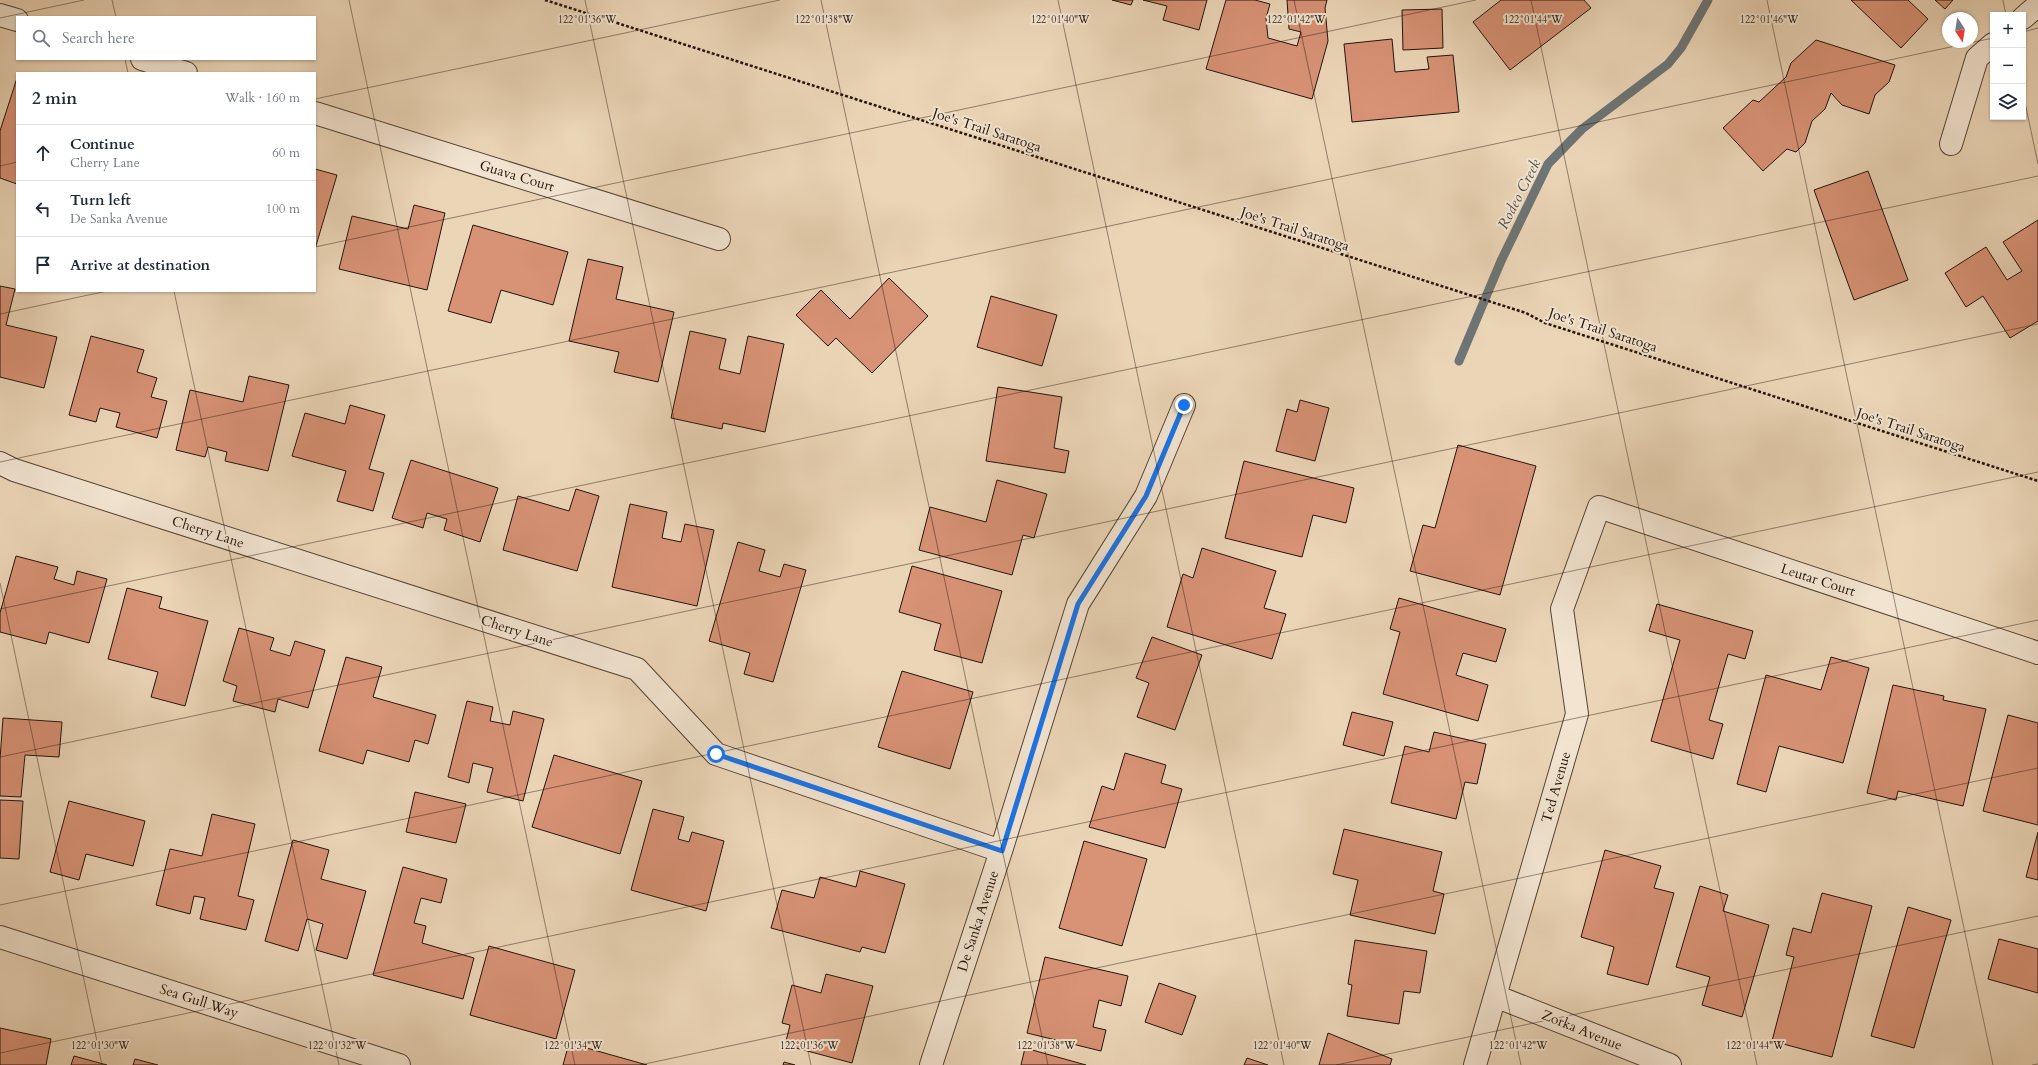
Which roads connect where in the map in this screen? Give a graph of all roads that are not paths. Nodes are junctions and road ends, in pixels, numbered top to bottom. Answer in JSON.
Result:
{"nodes":[{"id":1,"x":2038,"y":5,"type":"edge"},
{"id":2,"x":0,"y":15,"type":"edge"},
{"id":3,"x":2026,"y":15,"type":"edge"},
{"id":4,"x":16,"y":20,"type":"edge"},
{"id":5,"x":1990,"y":47,"type":"edge"},
{"id":6,"x":145,"y":60,"type":"edge"},
{"id":7,"x":183,"y":72,"type":"edge"},
{"id":8,"x":316,"y":113,"type":"edge"},
{"id":9,"x":1951,"y":144,"type":"dead end"},
{"id":10,"x":719,"y":239,"type":"dead end"},
{"id":11,"x":1184,"y":405,"type":"dead end"},
{"id":12,"x":0,"y":463,"type":"edge"},
{"id":13,"x":1599,"y":507,"type":"joint"},
{"id":14,"x":2038,"y":653,"type":"edge"},
{"id":15,"x":1002,"y":851,"type":"junction"},
{"id":16,"x":0,"y":937,"type":"edge"},
{"id":17,"x":1495,"y":996,"type":"junction"},
{"id":18,"x":399,"y":1065,"type":"edge"},
{"id":19,"x":931,"y":1065,"type":"edge"},
{"id":20,"x":1475,"y":1065,"type":"edge"},
{"id":21,"x":1670,"y":1065,"type":"edge"}],
"edges":[{"from":1,"to":3,"type":"street"},
{"from":2,"to":4,"type":"street"},
{"from":5,"to":9,"type":"street"},
{"from":6,"to":7,"type":"street"},
{"from":8,"to":10,"type":"street","name":"Guava Court"},
{"from":11,"to":15,"type":"street","name":"De Sanka Avenue"},
{"from":12,"to":15,"type":"street","name":"Cherry Lane"},
{"from":13,"to":14,"type":"street","name":"Leutar Court"},
{"from":13,"to":17,"type":"street","name":"Ted Avenue"},
{"from":15,"to":19,"type":"street","name":"De Sanka Avenue"},
{"from":16,"to":18,"type":"street","name":"Sea Gull Way"},
{"from":17,"to":20,"type":"street","name":"Ted Avenue"},
{"from":17,"to":21,"type":"street","name":"Zorka Avenue"}]}
